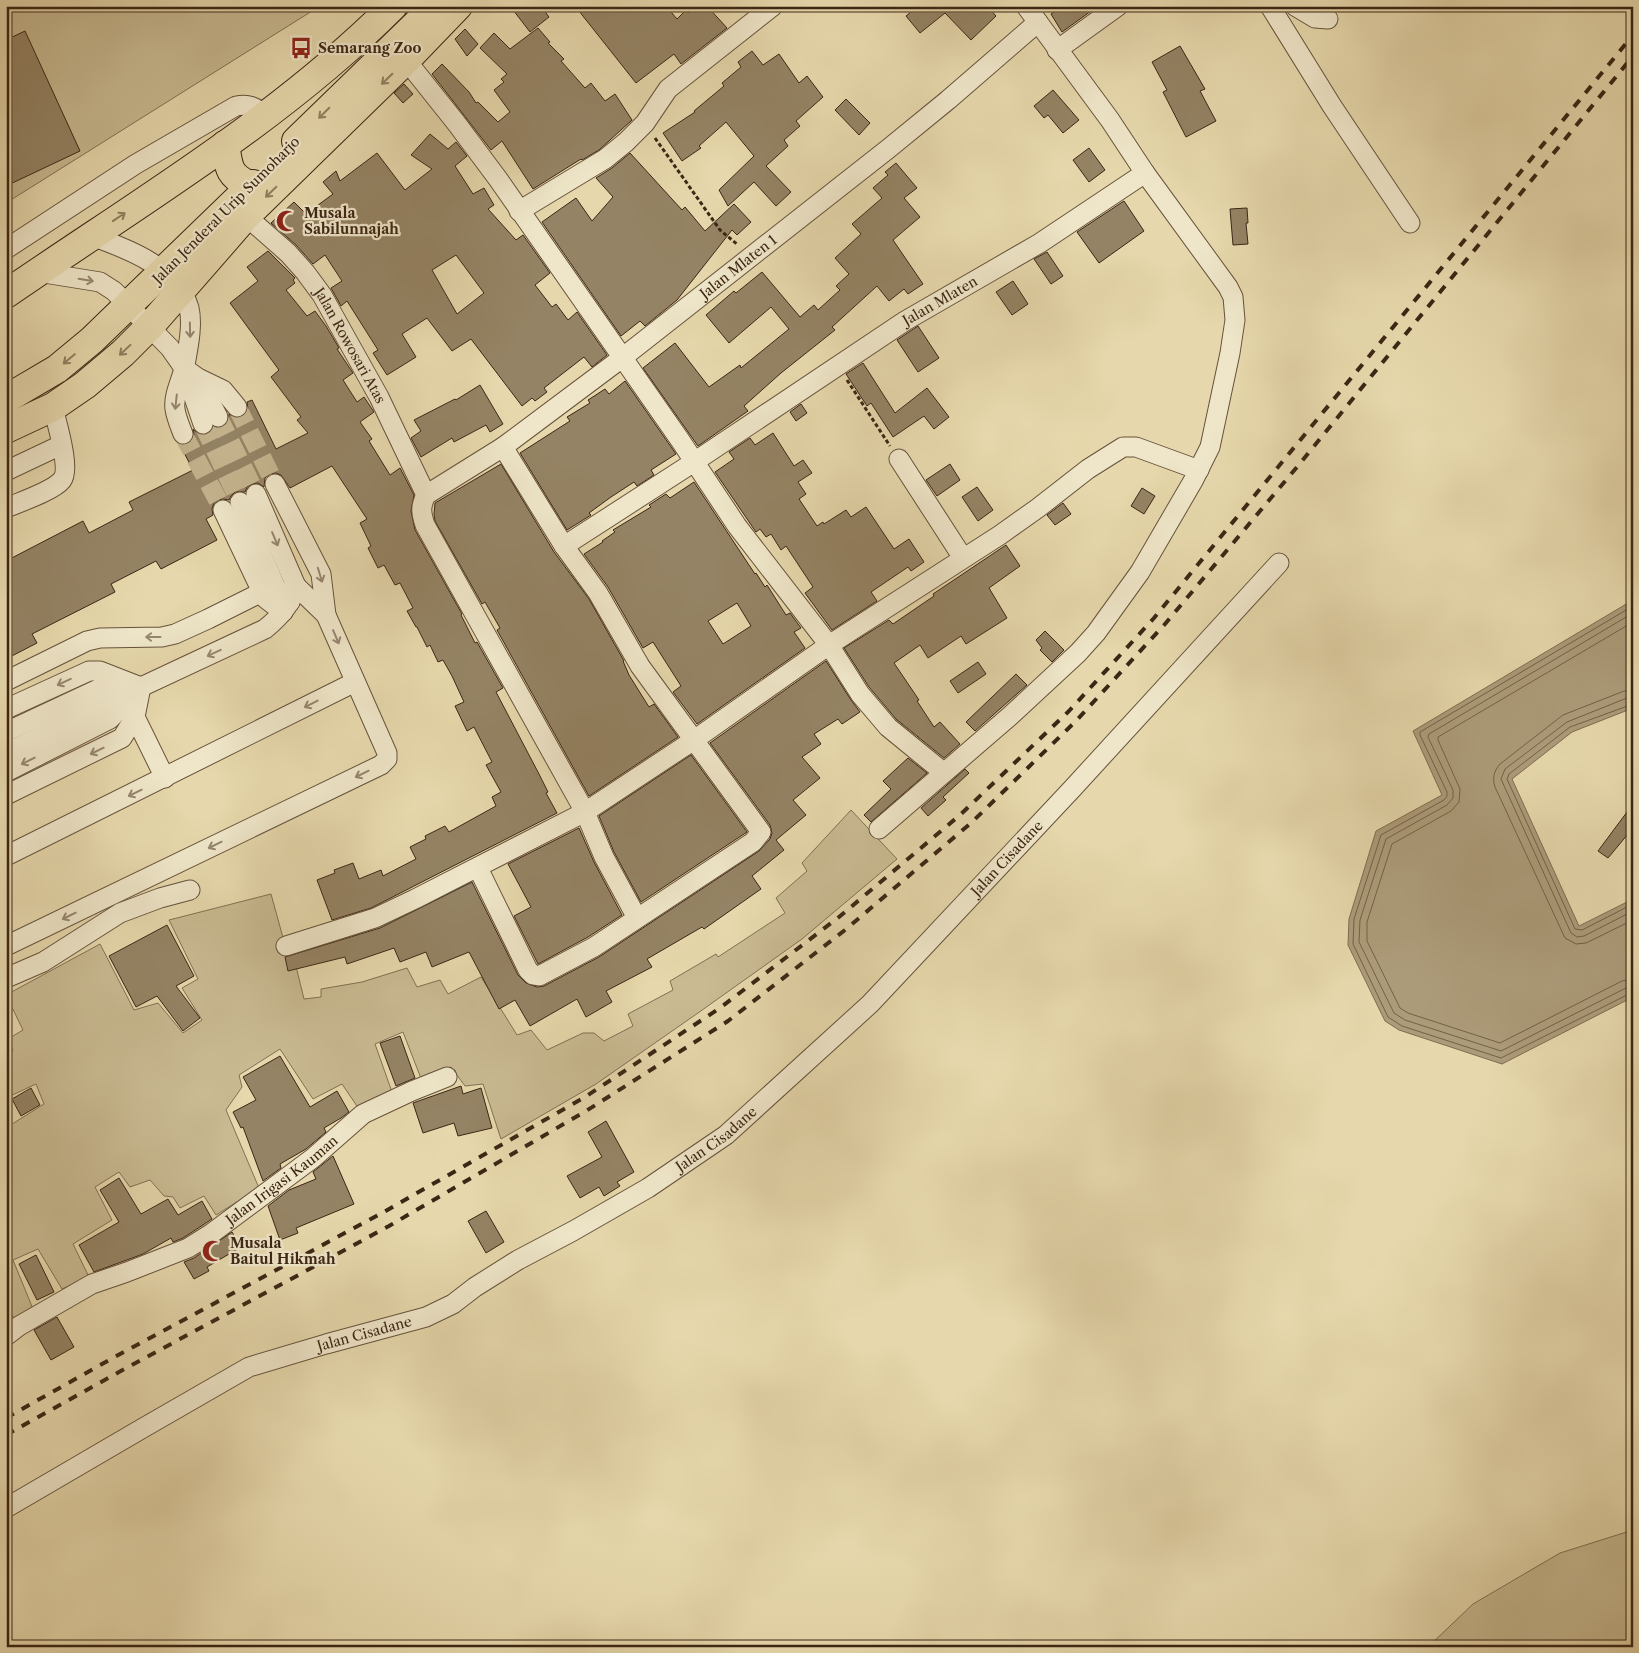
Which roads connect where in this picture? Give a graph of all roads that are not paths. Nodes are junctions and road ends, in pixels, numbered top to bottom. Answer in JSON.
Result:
{"nodes":[{"id":1,"x":435,"y":6,"type":"edge"},
{"id":2,"x":458,"y":6,"type":"edge"},
{"id":3,"x":773,"y":6,"type":"edge"},
{"id":4,"x":1026,"y":6,"type":"edge"},
{"id":5,"x":1270,"y":6,"type":"edge"},
{"id":6,"x":1295,"y":6,"type":"edge"},
{"id":7,"x":1109,"y":9,"type":"edge"},
{"id":8,"x":386,"y":13,"type":"edge"},
{"id":9,"x":1328,"y":19,"type":"dead end"},
{"id":10,"x":1038,"y":22,"type":"junction"},
{"id":11,"x":403,"y":50,"type":"junction"},
{"id":12,"x":1057,"y":50,"type":"junction"},
{"id":13,"x":264,"y":116,"type":"junction"},
{"id":14,"x":225,"y":145,"type":"junction"},
{"id":15,"x":1145,"y":173,"type":"junction"},
{"id":16,"x":253,"y":184,"type":"junction"},
{"id":17,"x":519,"y":211,"type":"junction"},
{"id":18,"x":246,"y":216,"type":"junction"},
{"id":19,"x":1410,"y":223,"type":"dead end"},
{"id":20,"x":92,"y":236,"type":"junction"},
{"id":21,"x":6,"y":249,"type":"edge"},
{"id":22,"x":38,"y":272,"type":"junction"},
{"id":23,"x":172,"y":281,"type":"junction"},
{"id":24,"x":6,"y":294,"type":"edge"},
{"id":25,"x":129,"y":305,"type":"junction"},
{"id":26,"x":150,"y":326,"type":"junction"},
{"id":27,"x":622,"y":358,"type":"junction"},
{"id":28,"x":191,"y":373,"type":"junction"},
{"id":29,"x":6,"y":399,"type":"edge"},
{"id":30,"x":53,"y":407,"type":"junction"},
{"id":31,"x":237,"y":407,"type":"tunnel mouth"},
{"id":32,"x":211,"y":420,"type":"tunnel mouth"},
{"id":33,"x":6,"y":429,"type":"edge"},
{"id":34,"x":183,"y":434,"type":"tunnel mouth"},
{"id":35,"x":61,"y":445,"type":"junction"},
{"id":36,"x":503,"y":447,"type":"junction"},
{"id":37,"x":899,"y":459,"type":"road end"},
{"id":38,"x":694,"y":462,"type":"junction"},
{"id":39,"x":1199,"y":470,"type":"junction"},
{"id":40,"x":6,"y":471,"type":"edge"},
{"id":41,"x":275,"y":484,"type":"tunnel mouth"},
{"id":42,"x":426,"y":495,"type":"junction"},
{"id":43,"x":248,"y":498,"type":"tunnel mouth"},
{"id":44,"x":6,"y":508,"type":"edge"},
{"id":45,"x":223,"y":510,"type":"tunnel mouth"},
{"id":46,"x":564,"y":546,"type":"junction"},
{"id":47,"x":963,"y":558,"type":"junction"},
{"id":48,"x":1279,"y":563,"type":"dead end"},
{"id":49,"x":262,"y":592,"type":"junction"},
{"id":50,"x":290,"y":600,"type":"junction"},
{"id":51,"x":326,"y":615,"type":"junction"},
{"id":52,"x":829,"y":645,"type":"junction"},
{"id":53,"x":6,"y":681,"type":"edge"},
{"id":54,"x":355,"y":682,"type":"junction"},
{"id":55,"x":141,"y":687,"type":"junction"},
{"id":56,"x":6,"y":709,"type":"edge"},
{"id":57,"x":135,"y":717,"type":"junction"},
{"id":58,"x":6,"y":732,"type":"edge"},
{"id":59,"x":694,"y":740,"type":"junction"},
{"id":60,"x":6,"y":753,"type":"edge"},
{"id":61,"x":6,"y":772,"type":"edge"},
{"id":62,"x":943,"y":772,"type":"junction"},
{"id":63,"x":165,"y":778,"type":"junction"},
{"id":64,"x":6,"y":796,"type":"edge"},
{"id":65,"x":585,"y":812,"type":"junction"},
{"id":66,"x":879,"y":829,"type":"dead end"},
{"id":67,"x":6,"y":856,"type":"edge"},
{"id":68,"x":478,"y":868,"type":"junction"},
{"id":69,"x":190,"y":890,"type":"dead end"},
{"id":70,"x":637,"y":918,"type":"junction"},
{"id":71,"x":6,"y":946,"type":"edge"},
{"id":72,"x":286,"y":946,"type":"dead end"},
{"id":73,"x":6,"y":978,"type":"edge"},
{"id":74,"x":448,"y":1077,"type":"dead end"},
{"id":75,"x":6,"y":1336,"type":"edge"},
{"id":76,"x":6,"y":1508,"type":"edge"}],
"edges":[{"from":1,"to":11,"type":"highway","name":"Jalan Jenderal Urip Sumoharjo"},
{"from":2,"to":11,"type":"highway"},
{"from":3,"to":17,"type":"street"},
{"from":4,"to":10,"type":"street"},
{"from":5,"to":19,"type":"street"},
{"from":6,"to":9,"type":"street"},
{"from":7,"to":12,"type":"street"},
{"from":8,"to":11,"type":"highway"},
{"from":8,"to":13,"type":"highway"},
{"from":10,"to":12,"type":"street"},
{"from":10,"to":27,"type":"street","name":"Jalan Mlaten 1"},
{"from":11,"to":16,"type":"highway","name":"Jalan Jenderal Urip Sumoharjo","one_way":true},
{"from":11,"to":17,"type":"street"},
{"from":11,"to":18,"type":"highway","one_way":true},
{"from":12,"to":15,"type":"street"},
{"from":13,"to":14,"type":"highway"},
{"from":13,"to":21,"type":"street"},
{"from":14,"to":16,"type":"highway"},
{"from":20,"to":14,"type":"highway","one_way":true},
{"from":15,"to":38,"type":"street","name":"Jalan Mlaten"},
{"from":15,"to":39,"type":"street"},
{"from":16,"to":23,"type":"highway","name":"Jalan Jenderal Urip Sumoharjo"},
{"from":17,"to":27,"type":"street"},
{"from":18,"to":23,"type":"highway"},
{"from":18,"to":42,"type":"street","name":"Jalan Rowosari Atas"},
{"from":20,"to":22,"type":"highway"},
{"from":20,"to":23,"type":"street"},
{"from":22,"to":24,"type":"highway"},
{"from":22,"to":25,"type":"street","one_way":true},
{"from":23,"to":25,"type":"highway","name":"Jalan Jenderal Urip Sumoharjo"},
{"from":23,"to":26,"type":"highway"},
{"from":23,"to":28,"type":"street","one_way":true},
{"from":25,"to":26,"type":"street"},
{"from":25,"to":29,"type":"highway","name":"Jalan Jenderal Urip Sumoharjo","one_way":true},
{"from":26,"to":28,"type":"street"},
{"from":26,"to":30,"type":"highway","one_way":true},
{"from":27,"to":36,"type":"street","name":"Jalan Mlaten 1"},
{"from":27,"to":38,"type":"street"},
{"from":28,"to":31,"type":"street"},
{"from":28,"to":32,"type":"street"},
{"from":28,"to":34,"type":"street","one_way":true},
{"from":30,"to":33,"type":"highway"},
{"from":30,"to":35,"type":"street"},
{"from":35,"to":40,"type":"street"},
{"from":35,"to":44,"type":"street"},
{"from":36,"to":42,"type":"street","name":"Jalan Mlaten 1"},
{"from":36,"to":46,"type":"street"},
{"from":37,"to":47,"type":"street"},
{"from":38,"to":46,"type":"street","name":"Jalan Mlaten"},
{"from":38,"to":52,"type":"street"},
{"from":39,"to":47,"type":"street"},
{"from":39,"to":62,"type":"street"},
{"from":41,"to":51,"type":"street","one_way":true},
{"from":42,"to":65,"type":"street"},
{"from":43,"to":50,"type":"street","one_way":true},
{"from":45,"to":49,"type":"street"},
{"from":46,"to":59,"type":"street"},
{"from":47,"to":52,"type":"street"},
{"from":48,"to":76,"type":"street","name":"Jalan Cisadane"},
{"from":49,"to":50,"type":"street"},
{"from":49,"to":53,"type":"street","one_way":true},
{"from":50,"to":51,"type":"street"},
{"from":50,"to":55,"type":"street","one_way":true},
{"from":51,"to":54,"type":"street","one_way":true},
{"from":52,"to":59,"type":"street"},
{"from":52,"to":62,"type":"street"},
{"from":54,"to":63,"type":"street","one_way":true},
{"from":54,"to":71,"type":"street","one_way":true},
{"from":55,"to":56,"type":"street","one_way":true},
{"from":55,"to":57,"type":"street"},
{"from":55,"to":58,"type":"street"},
{"from":55,"to":60,"type":"street"},
{"from":55,"to":61,"type":"street","one_way":true},
{"from":57,"to":63,"type":"street"},
{"from":57,"to":64,"type":"street","one_way":true},
{"from":59,"to":65,"type":"street"},
{"from":59,"to":70,"type":"street"},
{"from":62,"to":66,"type":"street"},
{"from":63,"to":67,"type":"street","one_way":true},
{"from":65,"to":68,"type":"street"},
{"from":65,"to":70,"type":"street"},
{"from":68,"to":70,"type":"street"},
{"from":68,"to":72,"type":"street"},
{"from":69,"to":73,"type":"street"},
{"from":74,"to":75,"type":"street","name":"Jalan Irigasi Kauman"}]}
